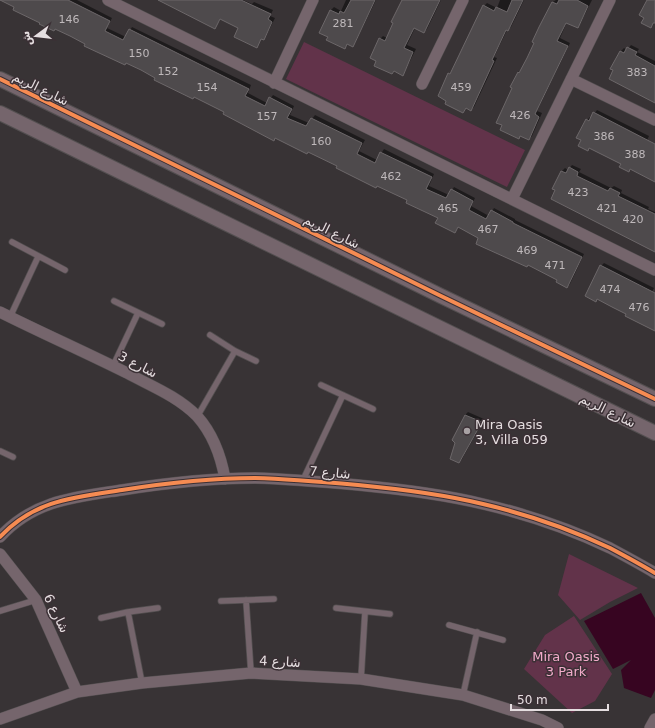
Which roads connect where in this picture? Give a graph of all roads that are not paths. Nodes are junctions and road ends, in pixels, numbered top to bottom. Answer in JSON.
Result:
{"nodes":[{"id":1,"x":108,"y":0,"type":"edge"},
{"id":2,"x":313,"y":0,"type":"edge"},
{"id":3,"x":463,"y":0,"type":"edge"},
{"id":4,"x":610,"y":0,"type":"edge"},
{"id":5,"x":0,"y":79,"type":"edge"},
{"id":6,"x":571,"y":79,"type":"junction"},
{"id":7,"x":274,"y":82,"type":"junction"},
{"id":8,"x":422,"y":84,"type":"dead end"},
{"id":9,"x":0,"y":113,"type":"edge"},
{"id":10,"x":655,"y":120,"type":"edge"},
{"id":11,"x":512,"y":199,"type":"junction"},
{"id":12,"x":12,"y":242,"type":"dead end"},
{"id":13,"x":38,"y":256,"type":"junction"},
{"id":14,"x":65,"y":270,"type":"dead end"},
{"id":15,"x":655,"y":270,"type":"edge"},
{"id":16,"x":114,"y":301,"type":"dead end"},
{"id":17,"x":138,"y":313,"type":"junction"},
{"id":18,"x":5,"y":315,"type":"edge"},
{"id":19,"x":162,"y":324,"type":"dead end"},
{"id":20,"x":210,"y":335,"type":"dead end"},
{"id":21,"x":235,"y":351,"type":"junction"},
{"id":22,"x":256,"y":361,"type":"dead end"},
{"id":23,"x":113,"y":366,"type":"junction"},
{"id":24,"x":321,"y":385,"type":"dead end"},
{"id":25,"x":343,"y":395,"type":"junction"},
{"id":26,"x":655,"y":399,"type":"edge"},
{"id":27,"x":373,"y":409,"type":"dead end"},
{"id":28,"x":197,"y":417,"type":"junction"},
{"id":29,"x":655,"y":433,"type":"edge"},
{"id":30,"x":0,"y":451,"type":"edge"},
{"id":31,"x":13,"y":457,"type":"dead end"},
{"id":32,"x":225,"y":479,"type":"junction"},
{"id":33,"x":303,"y":480,"type":"junction"},
{"id":34,"x":0,"y":537,"type":"edge"},
{"id":35,"x":0,"y":554,"type":"edge"},
{"id":36,"x":655,"y":572,"type":"edge"},
{"id":37,"x":274,"y":599,"type":"dead end"},
{"id":38,"x":36,"y":600,"type":"junction"},
{"id":39,"x":246,"y":600,"type":"junction"},
{"id":40,"x":221,"y":601,"type":"dead end"},
{"id":41,"x":158,"y":608,"type":"dead end"},
{"id":42,"x":336,"y":608,"type":"dead end"},
{"id":43,"x":0,"y":612,"type":"edge"},
{"id":44,"x":128,"y":612,"type":"junction"},
{"id":45,"x":365,"y":612,"type":"junction"},
{"id":46,"x":390,"y":614,"type":"dead end"},
{"id":47,"x":101,"y":618,"type":"dead end"},
{"id":48,"x":449,"y":625,"type":"dead end"},
{"id":49,"x":477,"y":632,"type":"junction"},
{"id":50,"x":504,"y":640,"type":"dead end"},
{"id":51,"x":251,"y":673,"type":"junction"},
{"id":52,"x":361,"y":679,"type":"junction"},
{"id":53,"x":142,"y":683,"type":"junction"},
{"id":54,"x":77,"y":692,"type":"junction"},
{"id":55,"x":463,"y":695,"type":"junction"},
{"id":56,"x":0,"y":719,"type":"edge"},
{"id":57,"x":655,"y":719,"type":"edge"},
{"id":58,"x":558,"y":728,"type":"edge"},
{"id":59,"x":650,"y":728,"type":"edge"}],
"edges":[{"from":1,"to":7,"type":"street"},
{"from":2,"to":7,"type":"street"},
{"from":3,"to":8,"type":"street"},
{"from":4,"to":6,"type":"street"},
{"from":5,"to":26,"type":"street","name":"شارع الريم"},
{"from":6,"to":10,"type":"street"},
{"from":6,"to":11,"type":"street"},
{"from":7,"to":11,"type":"street"},
{"from":9,"to":29,"type":"street","name":"شارع الريم"},
{"from":11,"to":15,"type":"street"},
{"from":12,"to":13,"type":"lane"},
{"from":13,"to":14,"type":"lane"},
{"from":13,"to":18,"type":"lane"},
{"from":16,"to":17,"type":"lane"},
{"from":17,"to":19,"type":"lane"},
{"from":17,"to":23,"type":"lane"},
{"from":18,"to":23,"type":"street","name":"شارع 3"},
{"from":20,"to":21,"type":"lane"},
{"from":21,"to":22,"type":"lane"},
{"from":21,"to":28,"type":"lane"},
{"from":23,"to":28,"type":"street","name":"شارع 3"},
{"from":24,"to":25,"type":"lane"},
{"from":25,"to":27,"type":"lane"},
{"from":25,"to":33,"type":"lane"},
{"from":28,"to":32,"type":"street","name":"شارع 3"},
{"from":30,"to":31,"type":"lane"},
{"from":32,"to":33,"type":"street","name":"شارع 7"},
{"from":32,"to":34,"type":"street","name":"شارع 7"},
{"from":33,"to":36,"type":"street","name":"شارع 7"},
{"from":35,"to":38,"type":"street","name":"شارع 6"},
{"from":37,"to":39,"type":"lane"},
{"from":38,"to":43,"type":"lane"},
{"from":38,"to":54,"type":"street","name":"شارع 6"},
{"from":39,"to":40,"type":"lane"},
{"from":39,"to":51,"type":"lane"},
{"from":41,"to":44,"type":"lane"},
{"from":42,"to":45,"type":"lane"},
{"from":44,"to":47,"type":"lane"},
{"from":44,"to":53,"type":"lane"},
{"from":45,"to":46,"type":"lane"},
{"from":45,"to":52,"type":"lane"},
{"from":48,"to":49,"type":"lane"},
{"from":49,"to":50,"type":"lane"},
{"from":49,"to":55,"type":"lane"},
{"from":51,"to":52,"type":"street","name":"شارع 4"},
{"from":51,"to":53,"type":"street","name":"شارع 4"},
{"from":52,"to":55,"type":"street","name":"شارع 4"},
{"from":53,"to":54,"type":"street","name":"شارع 4"},
{"from":54,"to":56,"type":"street","name":"شارع 4"},
{"from":55,"to":58,"type":"street","name":"شارع 4"},
{"from":57,"to":59,"type":"street"}]}
